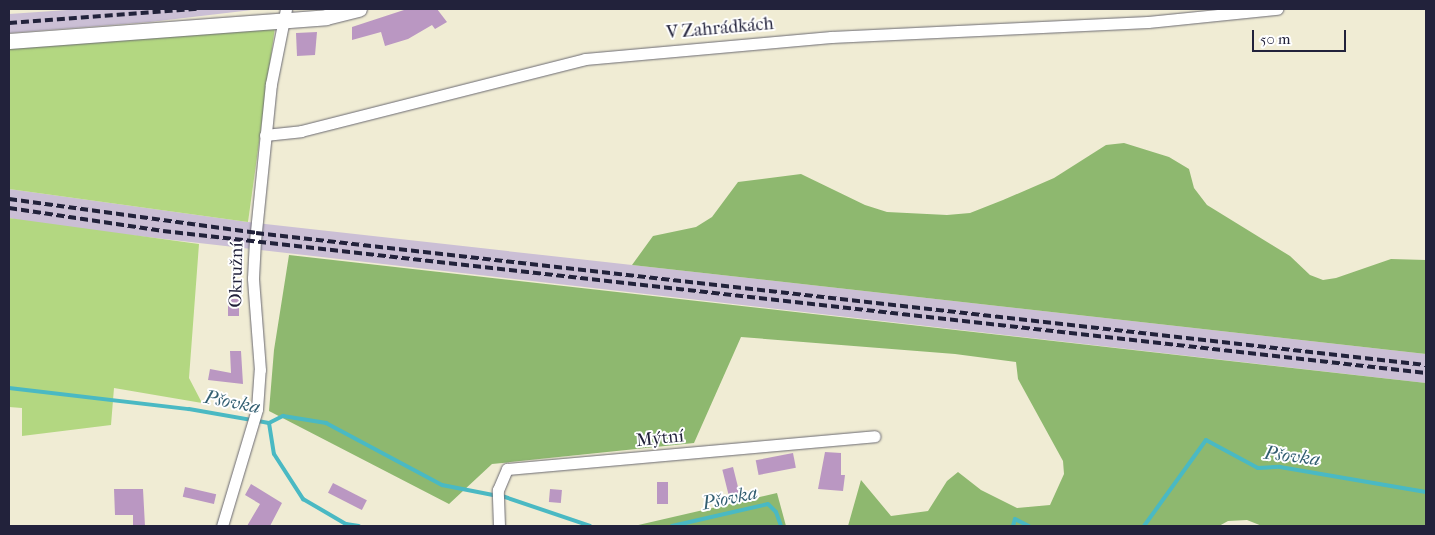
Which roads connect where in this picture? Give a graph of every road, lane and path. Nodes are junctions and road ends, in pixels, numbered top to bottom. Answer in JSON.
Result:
{"nodes":[{"id":1,"x":359,"y":9,"type":"edge"},
{"id":2,"x":1277,"y":9,"type":"edge"},
{"id":3,"x":285,"y":14,"type":"edge"},
{"id":4,"x":9,"y":41,"type":"edge"},
{"id":5,"x":265,"y":135,"type":"junction"},
{"id":6,"x":875,"y":436,"type":"dead end"},
{"id":7,"x":222,"y":526,"type":"edge"},
{"id":8,"x":499,"y":526,"type":"edge"}],
"edges":[{"from":1,"to":3,"type":"street"},
{"from":2,"to":5,"type":"street","name":"V Zahrádkách"},
{"from":3,"to":4,"type":"street"},
{"from":3,"to":5,"type":"street","name":"Okružní"},
{"from":5,"to":7,"type":"street","name":"Okružní"},
{"from":6,"to":8,"type":"street","name":"Mýtní"}]}
